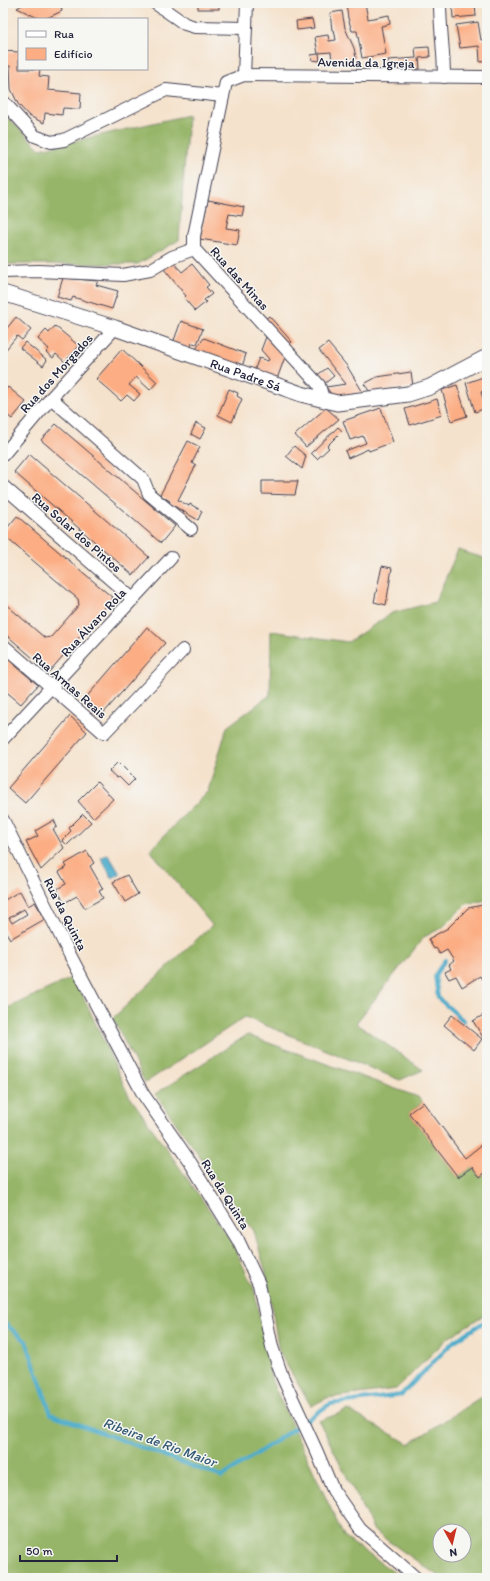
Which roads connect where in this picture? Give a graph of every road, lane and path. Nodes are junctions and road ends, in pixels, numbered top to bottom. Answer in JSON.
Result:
{"nodes":[{"id":1,"x":155,"y":3,"type":"edge"},
{"id":2,"x":247,"y":3,"type":"edge"},
{"id":3,"x":440,"y":3,"type":"edge"},
{"id":4,"x":246,"y":28,"type":"junction"},
{"id":5,"x":244,"y":75,"type":"junction"},
{"id":6,"x":444,"y":77,"type":"junction"},
{"id":7,"x":487,"y":77,"type":"edge"},
{"id":8,"x":223,"y":96,"type":"junction"},
{"id":9,"x":3,"y":101,"type":"edge"},
{"id":10,"x":194,"y":249,"type":"junction"},
{"id":11,"x":3,"y":272,"type":"edge"},
{"id":12,"x":3,"y":293,"type":"edge"},
{"id":13,"x":115,"y":328,"type":"junction"},
{"id":14,"x":487,"y":357,"type":"edge"},
{"id":15,"x":51,"y":398,"type":"junction"},
{"id":16,"x":323,"y":399,"type":"junction"},
{"id":17,"x":3,"y":455,"type":"edge"},
{"id":18,"x":3,"y":486,"type":"edge"},
{"id":19,"x":191,"y":529,"type":"dead end"},
{"id":20,"x":170,"y":558,"type":"dead end"},
{"id":21,"x":133,"y":600,"type":"junction"},
{"id":22,"x":3,"y":645,"type":"edge"},
{"id":23,"x":184,"y":650,"type":"dead end"},
{"id":24,"x":51,"y":688,"type":"junction"},
{"id":25,"x":3,"y":739,"type":"edge"},
{"id":26,"x":3,"y":820,"type":"edge"},
{"id":27,"x":416,"y":1578,"type":"edge"}],
"edges":[{"from":1,"to":4,"type":"street"},
{"from":2,"to":4,"type":"street"},
{"from":3,"to":6,"type":"street"},
{"from":4,"to":5,"type":"street"},
{"from":5,"to":6,"type":"street","name":"Avenida da Igreja"},
{"from":5,"to":8,"type":"street","name":"Rua das Minas"},
{"from":6,"to":7,"type":"street","name":"Avenida da Igreja"},
{"from":8,"to":9,"type":"street"},
{"from":8,"to":10,"type":"street","name":"Rua das Minas"},
{"from":10,"to":11,"type":"street"},
{"from":10,"to":16,"type":"street","name":"Rua das Minas"},
{"from":12,"to":13,"type":"street","name":"Rua Padre Sá"},
{"from":13,"to":15,"type":"street","name":"Rua dos Morgados"},
{"from":13,"to":16,"type":"street","name":"Rua Padre Sá"},
{"from":14,"to":16,"type":"street","name":"Rua Padre Sá"},
{"from":15,"to":17,"type":"street","name":"Rua dos Morgados"},
{"from":15,"to":19,"type":"street"},
{"from":18,"to":21,"type":"street","name":"Rua Solar dos Pintos"},
{"from":20,"to":21,"type":"street","name":"Rua Álvaro Rola"},
{"from":21,"to":24,"type":"street","name":"Rua Álvaro Rola"},
{"from":22,"to":24,"type":"street","name":"Rua Armas Reais"},
{"from":23,"to":24,"type":"street","name":"Rua Armas Reais"},
{"from":24,"to":25,"type":"street","name":"Rua Álvaro Rola"},
{"from":26,"to":27,"type":"street","name":"Rua da Quinta"}]}
